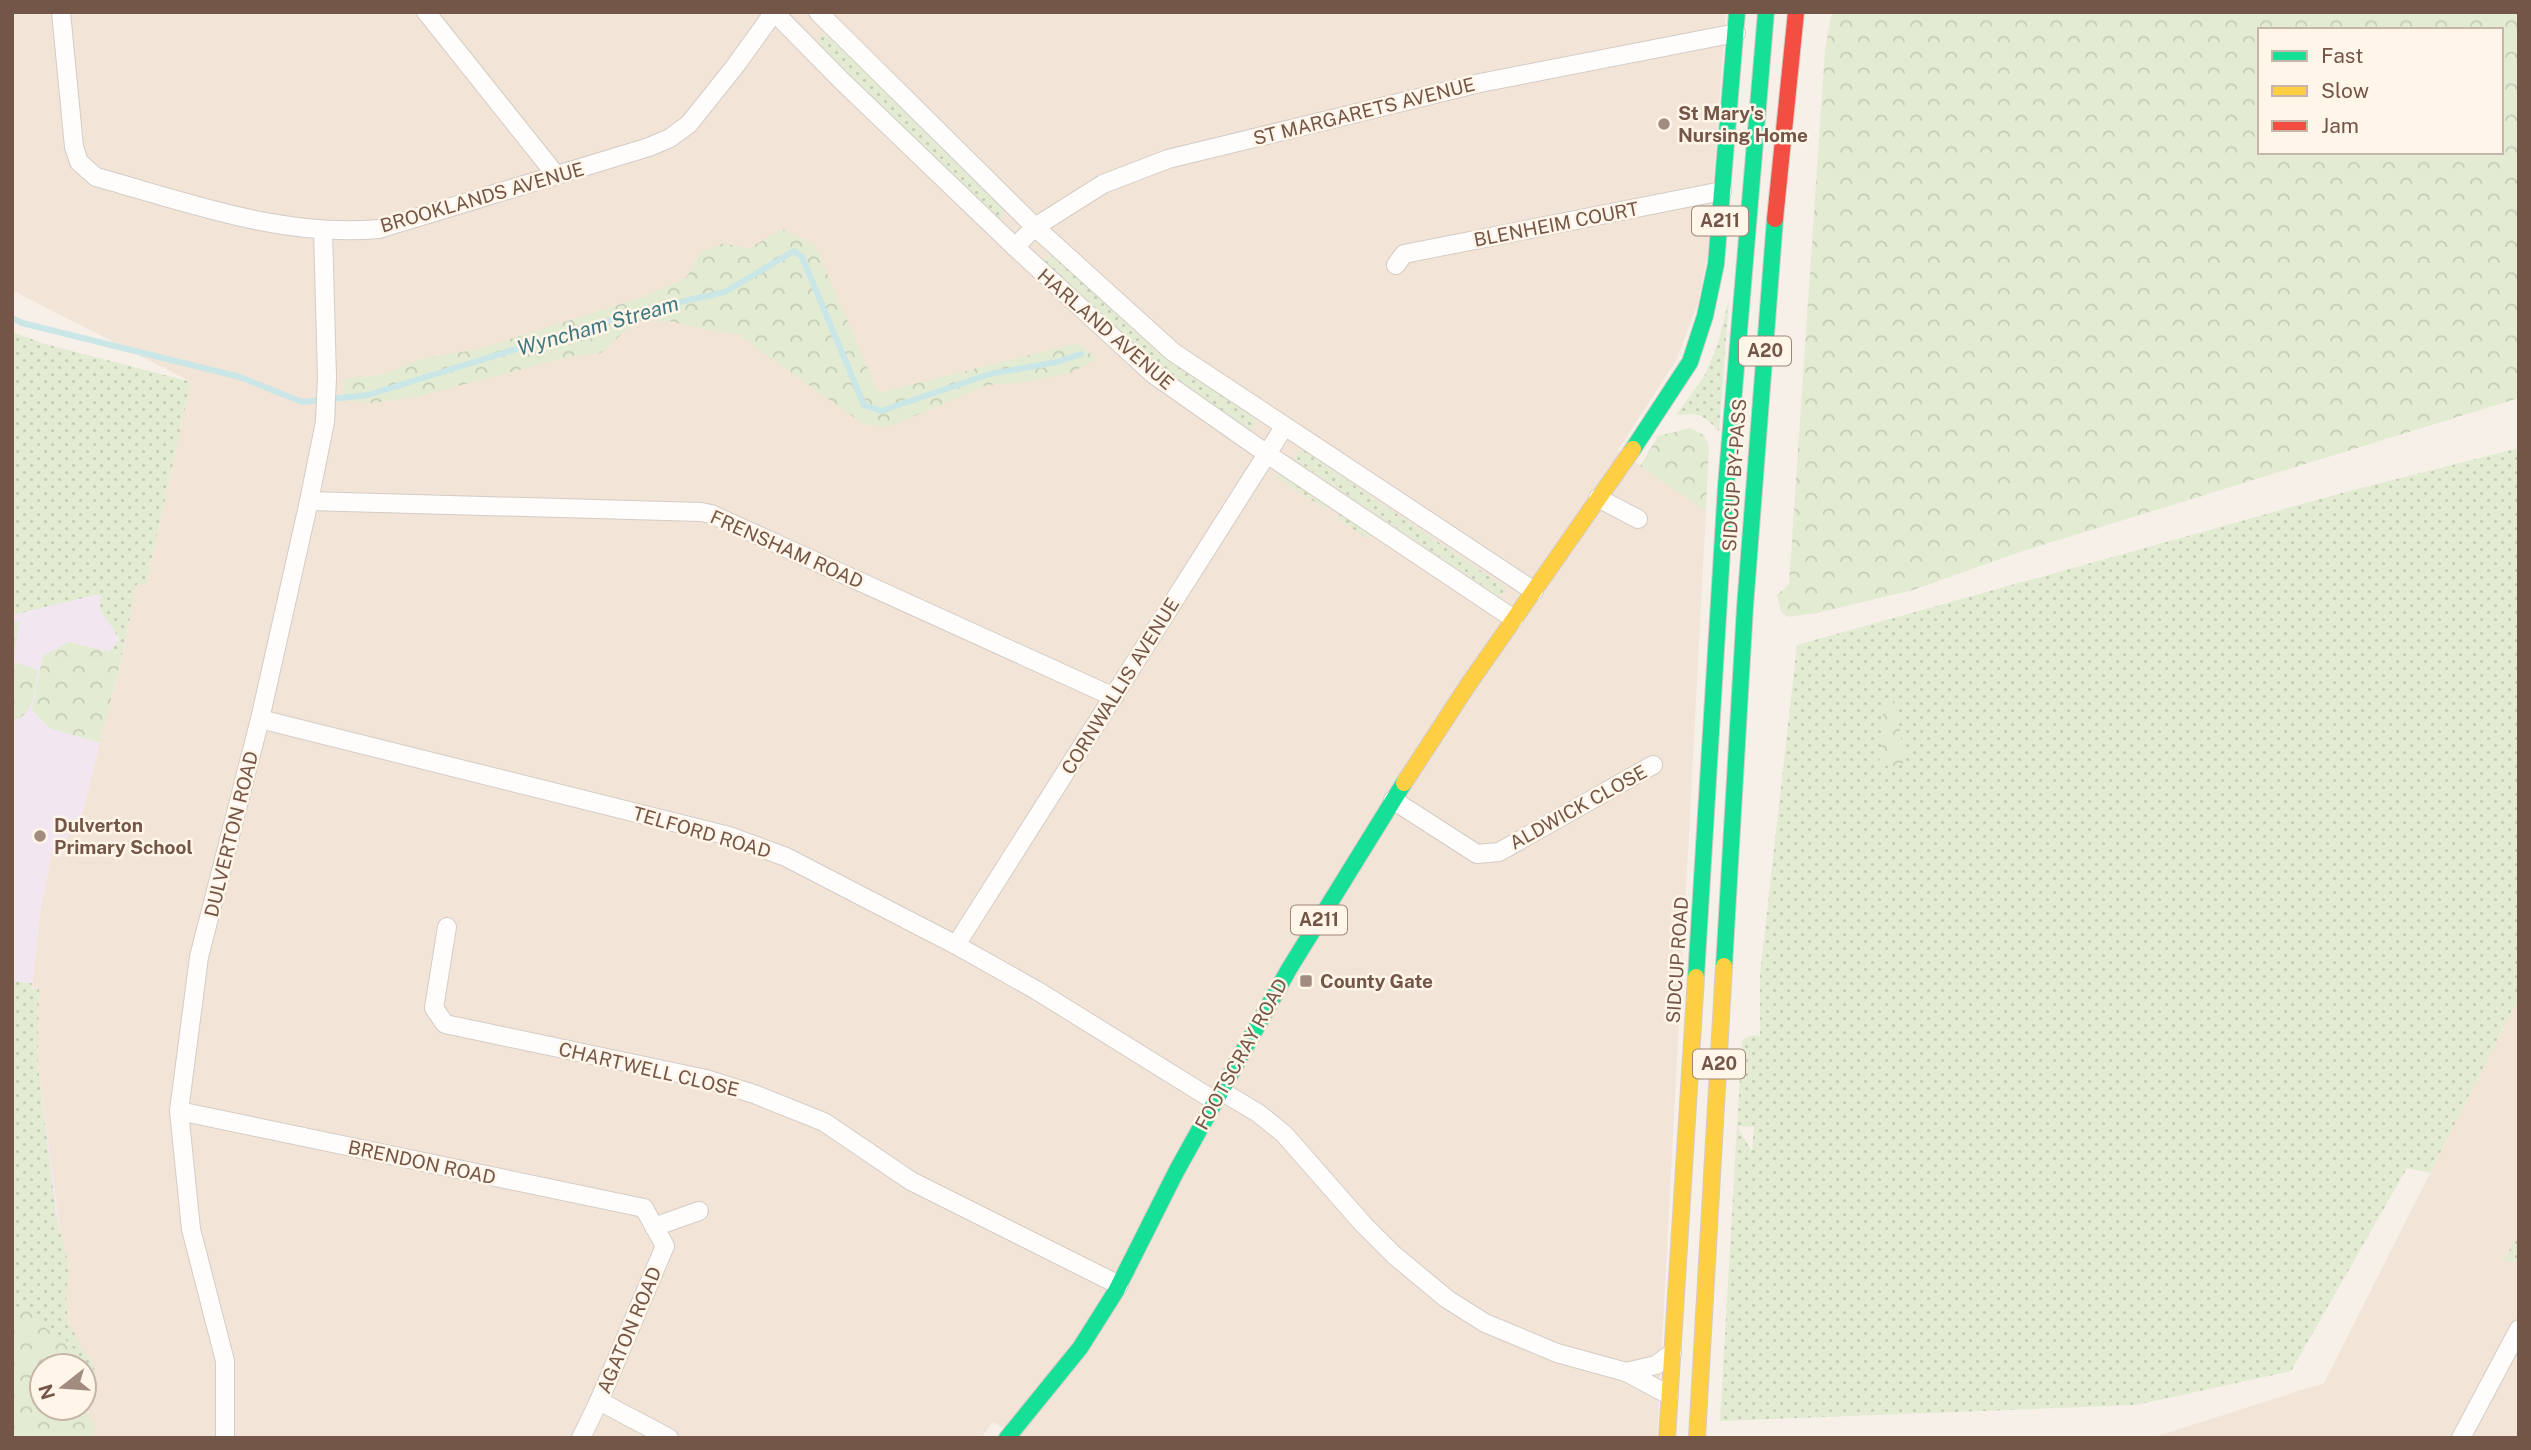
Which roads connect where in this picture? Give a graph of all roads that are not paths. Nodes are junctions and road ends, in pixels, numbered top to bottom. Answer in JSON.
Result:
{"nodes":[{"id":1,"x":61,"y":12,"type":"edge"},
{"id":2,"x":426,"y":12,"type":"edge"},
{"id":3,"x":774,"y":12,"type":"edge"},
{"id":4,"x":1737,"y":12,"type":"edge"},
{"id":5,"x":1766,"y":12,"type":"edge"},
{"id":6,"x":1797,"y":12,"type":"edge"},
{"id":7,"x":825,"y":15,"type":"edge"},
{"id":8,"x":1736,"y":33,"type":"junction"},
{"id":9,"x":803,"y":42,"type":"junction"},
{"id":10,"x":556,"y":175,"type":"junction"},
{"id":11,"x":1722,"y":191,"type":"junction"},
{"id":12,"x":1035,"y":227,"type":"junction"},
{"id":13,"x":323,"y":230,"type":"junction"},
{"id":14,"x":1015,"y":247,"type":"junction"},
{"id":15,"x":1396,"y":265,"type":"dead end"},
{"id":16,"x":1284,"y":426,"type":"junction"},
{"id":17,"x":1267,"y":454,"type":"junction"},
{"id":18,"x":1726,"y":486,"type":"joint"},
{"id":19,"x":1598,"y":498,"type":"junction"},
{"id":20,"x":309,"y":501,"type":"junction"},
{"id":21,"x":1638,"y":519,"type":"dead end"},
{"id":22,"x":1534,"y":592,"type":"junction"},
{"id":23,"x":1514,"y":619,"type":"junction"},
{"id":24,"x":1114,"y":697,"type":"junction"},
{"id":25,"x":260,"y":719,"type":"junction"},
{"id":26,"x":1653,"y":765,"type":"dead end"},
{"id":27,"x":1393,"y":800,"type":"junction"},
{"id":28,"x":447,"y":927,"type":"dead end"},
{"id":29,"x":956,"y":945,"type":"junction"},
{"id":30,"x":1218,"y":1096,"type":"junction"},
{"id":31,"x":179,"y":1111,"type":"junction"},
{"id":32,"x":699,"y":1211,"type":"dead end"},
{"id":33,"x":654,"y":1227,"type":"junction"},
{"id":34,"x":1119,"y":1285,"type":"junction"},
{"id":35,"x":2519,"y":1329,"type":"edge"},
{"id":36,"x":1672,"y":1353,"type":"junction"},
{"id":37,"x":1626,"y":1372,"type":"junction"},
{"id":38,"x":1669,"y":1395,"type":"junction"},
{"id":39,"x":599,"y":1402,"type":"junction"},
{"id":40,"x":225,"y":1438,"type":"edge"},
{"id":41,"x":580,"y":1438,"type":"edge"},
{"id":42,"x":669,"y":1438,"type":"edge"},
{"id":43,"x":1007,"y":1438,"type":"edge"},
{"id":44,"x":1667,"y":1438,"type":"edge"},
{"id":45,"x":1697,"y":1438,"type":"edge"},
{"id":46,"x":2461,"y":1438,"type":"edge"}],
"edges":[{"from":1,"to":13,"type":"street","name":"BROOKLANDS AVENUE"},
{"from":2,"to":10,"type":"street"},
{"from":3,"to":9,"type":"street","name":"HARLAND AVENUE"},
{"from":3,"to":10,"type":"street","name":"BROOKLANDS AVENUE"},
{"from":4,"to":8,"type":"main road","number":"A211"},
{"from":5,"to":18,"type":"main road","name":"SIDCUP BY-PASS","number":"A20"},
{"from":6,"to":45,"type":"main road","name":"SIDCUP BY-PASS","number":"A20"},
{"from":7,"to":9,"type":"street"},
{"from":7,"to":12,"type":"street","name":"HARLAND AVENUE"},
{"from":8,"to":11,"type":"main road","number":"A211"},
{"from":8,"to":12,"type":"street","name":"ST MARGARETS AVENUE"},
{"from":9,"to":14,"type":"street","name":"HARLAND AVENUE"},
{"from":10,"to":13,"type":"street","name":"BROOKLANDS AVENUE"},
{"from":11,"to":15,"type":"street","name":"BLENHEIM COURT"},
{"from":11,"to":19,"type":"main road","name":"FOOTSCRAY ROAD","number":"A211"},
{"from":12,"to":14,"type":"street","name":"ST MARGARETS AVENUE"},
{"from":12,"to":16,"type":"street","name":"HARLAND AVENUE"},
{"from":13,"to":20,"type":"street","name":"DULVERTON ROAD"},
{"from":14,"to":17,"type":"street","name":"HARLAND AVENUE"},
{"from":16,"to":17,"type":"street","name":"CORNWALLIS AVENUE"},
{"from":16,"to":22,"type":"street","name":"HARLAND AVENUE"},
{"from":17,"to":23,"type":"street","name":"HARLAND AVENUE"},
{"from":17,"to":24,"type":"street","name":"CORNWALLIS AVENUE"},
{"from":18,"to":36,"type":"main road","name":"SIDCUP ROAD","number":"A20"},
{"from":19,"to":21,"type":"street"},
{"from":19,"to":22,"type":"main road","name":"FOOTSCRAY ROAD","number":"A211"},
{"from":20,"to":24,"type":"street","name":"FRENSHAM ROAD"},
{"from":20,"to":25,"type":"street","name":"DULVERTON ROAD"},
{"from":22,"to":23,"type":"main road","name":"FOOTSCRAY ROAD","number":"A211"},
{"from":23,"to":27,"type":"main road","name":"FOOTSCRAY ROAD","number":"A211"},
{"from":24,"to":29,"type":"street","name":"CORNWALLIS AVENUE"},
{"from":25,"to":29,"type":"street","name":"TELFORD ROAD"},
{"from":25,"to":31,"type":"street","name":"DULVERTON ROAD"},
{"from":26,"to":27,"type":"street","name":"ALDWICK CLOSE"},
{"from":27,"to":30,"type":"main road","name":"FOOTSCRAY ROAD","number":"A211"},
{"from":28,"to":34,"type":"street","name":"CHARTWELL CLOSE"},
{"from":29,"to":30,"type":"street","name":"TELFORD ROAD"},
{"from":30,"to":34,"type":"main road","name":"FOOTSCRAY ROAD","number":"A211"},
{"from":30,"to":37,"type":"street"},
{"from":31,"to":33,"type":"street","name":"BRENDON ROAD"},
{"from":31,"to":40,"type":"street","name":"DULVERTON ROAD"},
{"from":32,"to":33,"type":"street"},
{"from":33,"to":39,"type":"street","name":"AGATON ROAD"},
{"from":34,"to":43,"type":"main road","name":"FOOTSCRAY ROAD","number":"A211"},
{"from":35,"to":46,"type":"street"},
{"from":36,"to":37,"type":"street"},
{"from":36,"to":38,"type":"main road","name":"SIDCUP ROAD","number":"A20"},
{"from":37,"to":38,"type":"street"},
{"from":38,"to":44,"type":"main road","name":"SIDCUP ROAD","number":"A20"},
{"from":39,"to":41,"type":"street","name":"AGATON ROAD"},
{"from":39,"to":42,"type":"street"}]}
